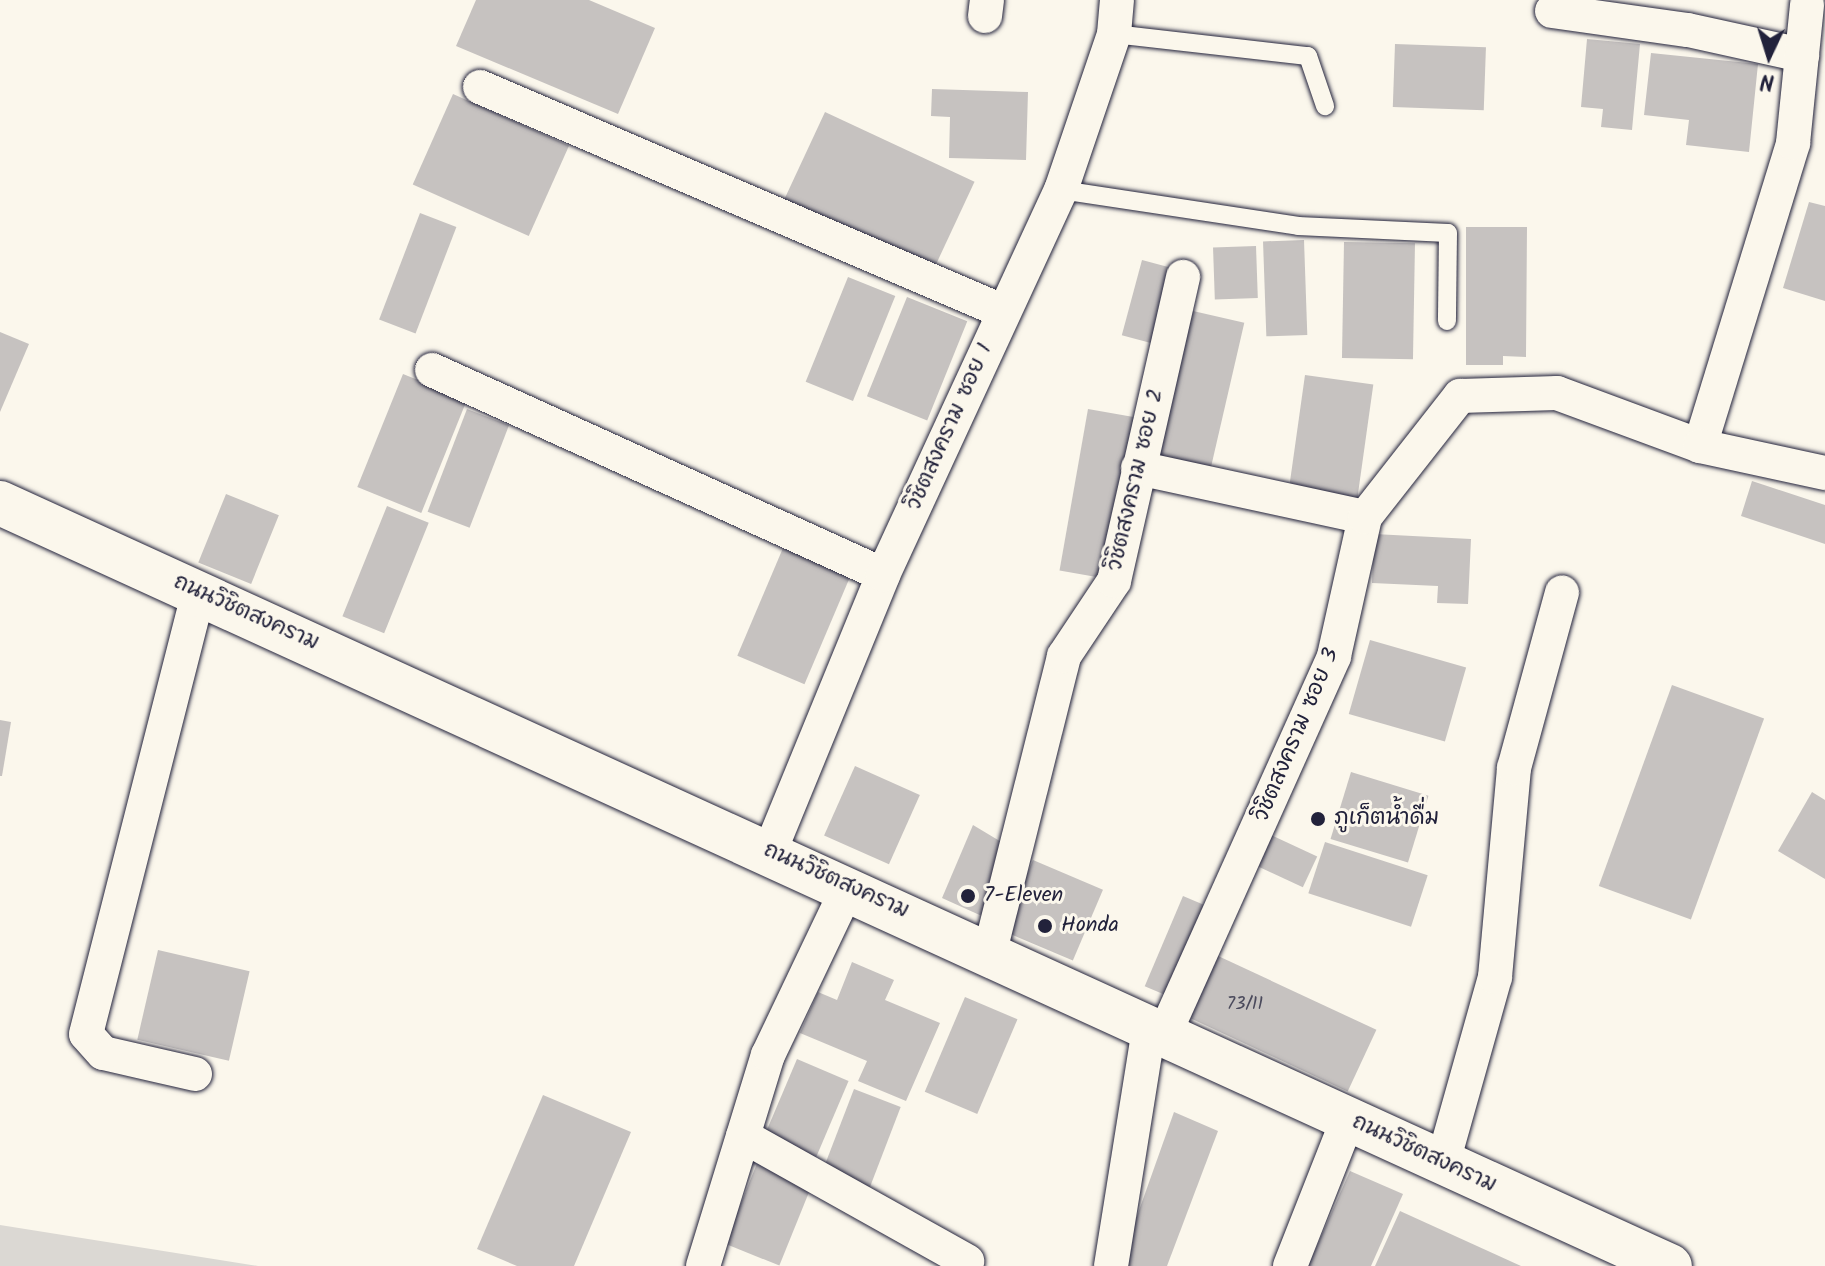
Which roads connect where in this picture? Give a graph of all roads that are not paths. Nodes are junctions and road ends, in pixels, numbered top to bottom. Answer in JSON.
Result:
{"nodes":[{"id":1,"x":1117,"y":0,"type":"edge"},
{"id":2,"x":1807,"y":5,"type":"dead end"},
{"id":3,"x":1552,"y":11,"type":"dead end"},
{"id":4,"x":1114,"y":34,"type":"junction"},
{"id":5,"x":1802,"y":55,"type":"junction"},
{"id":6,"x":480,"y":87,"type":"dead end"},
{"id":7,"x":1325,"y":106,"type":"dead end"},
{"id":8,"x":1061,"y":190,"type":"junction"},
{"id":9,"x":1183,"y":277,"type":"dead end"},
{"id":10,"x":1002,"y":311,"type":"junction"},
{"id":11,"x":1447,"y":321,"type":"dead end"},
{"id":12,"x":432,"y":370,"type":"dead end"},
{"id":13,"x":1700,"y":446,"type":"junction"},
{"id":14,"x":1138,"y":468,"type":"junction"},
{"id":15,"x":1825,"y":473,"type":"edge"},
{"id":16,"x":0,"y":503,"type":"edge"},
{"id":17,"x":1365,"y":517,"type":"junction"},
{"id":18,"x":883,"y":575,"type":"junction"},
{"id":19,"x":199,"y":591,"type":"junction"},
{"id":20,"x":1562,"y":592,"type":"dead end"},
{"id":21,"x":770,"y":851,"type":"junction"},
{"id":22,"x":848,"y":887,"type":"junction"},
{"id":23,"x":990,"y":951,"type":"junction"},
{"id":24,"x":1157,"y":1032,"type":"junction"},
{"id":25,"x":195,"y":1074,"type":"dead end"},
{"id":26,"x":1348,"y":1119,"type":"junction"},
{"id":27,"x":743,"y":1136,"type":"junction"},
{"id":28,"x":1443,"y":1162,"type":"junction"},
{"id":29,"x":967,"y":1261,"type":"dead end"},
{"id":30,"x":703,"y":1266,"type":"edge"},
{"id":31,"x":1111,"y":1266,"type":"edge"},
{"id":32,"x":1290,"y":1266,"type":"edge"},
{"id":33,"x":1670,"y":1266,"type":"edge"}],
"edges":[{"from":1,"to":4,"type":"street","name":"วิชิตสงคราม ซอย 1"},
{"from":2,"to":5,"type":"street"},
{"from":3,"to":5,"type":"street"},
{"from":4,"to":7,"type":"lane"},
{"from":4,"to":8,"type":"street","name":"วิชิตสงคราม ซอย 1"},
{"from":5,"to":13,"type":"street"},
{"from":6,"to":10,"type":"street"},
{"from":8,"to":10,"type":"street","name":"วิชิตสงคราม ซอย 1"},
{"from":8,"to":11,"type":"lane"},
{"from":9,"to":14,"type":"street","name":"วิชิตสงคราม ซอย 2"},
{"from":10,"to":18,"type":"street","name":"วิชิตสงคราม ซอย 1"},
{"from":12,"to":18,"type":"street"},
{"from":13,"to":15,"type":"street","name":"วิชิตสงคราม ซอย 3"},
{"from":13,"to":17,"type":"street","name":"วิชิตสงคราม ซอย 3"},
{"from":14,"to":17,"type":"street"},
{"from":14,"to":23,"type":"street","name":"วิชิตสงคราม ซอย 2"},
{"from":16,"to":19,"type":"street","name":"ถนนวิชิตสงคราม"},
{"from":17,"to":24,"type":"street","name":"วิชิตสงคราม ซอย 3"},
{"from":18,"to":21,"type":"street","name":"วิชิตสงคราม ซอย 1"},
{"from":19,"to":21,"type":"street","name":"ถนนวิชิตสงคราม"},
{"from":19,"to":25,"type":"street"},
{"from":20,"to":28,"type":"street"},
{"from":21,"to":22,"type":"street","name":"ถนนวิชิตสงคราม"},
{"from":22,"to":23,"type":"street","name":"ถนนวิชิตสงคราม"},
{"from":22,"to":27,"type":"street"},
{"from":23,"to":24,"type":"street","name":"ถนนวิชิตสงคราม"},
{"from":24,"to":26,"type":"street","name":"ถนนวิชิตสงคราม"},
{"from":24,"to":31,"type":"street","name":"วิชิตสงคราม ซอย 3"},
{"from":26,"to":28,"type":"street","name":"ถนนวิชิตสงคราม"},
{"from":26,"to":32,"type":"street"},
{"from":27,"to":29,"type":"street"},
{"from":27,"to":30,"type":"street"},
{"from":28,"to":33,"type":"street","name":"ถนนวิชิตสงคราม"}]}
